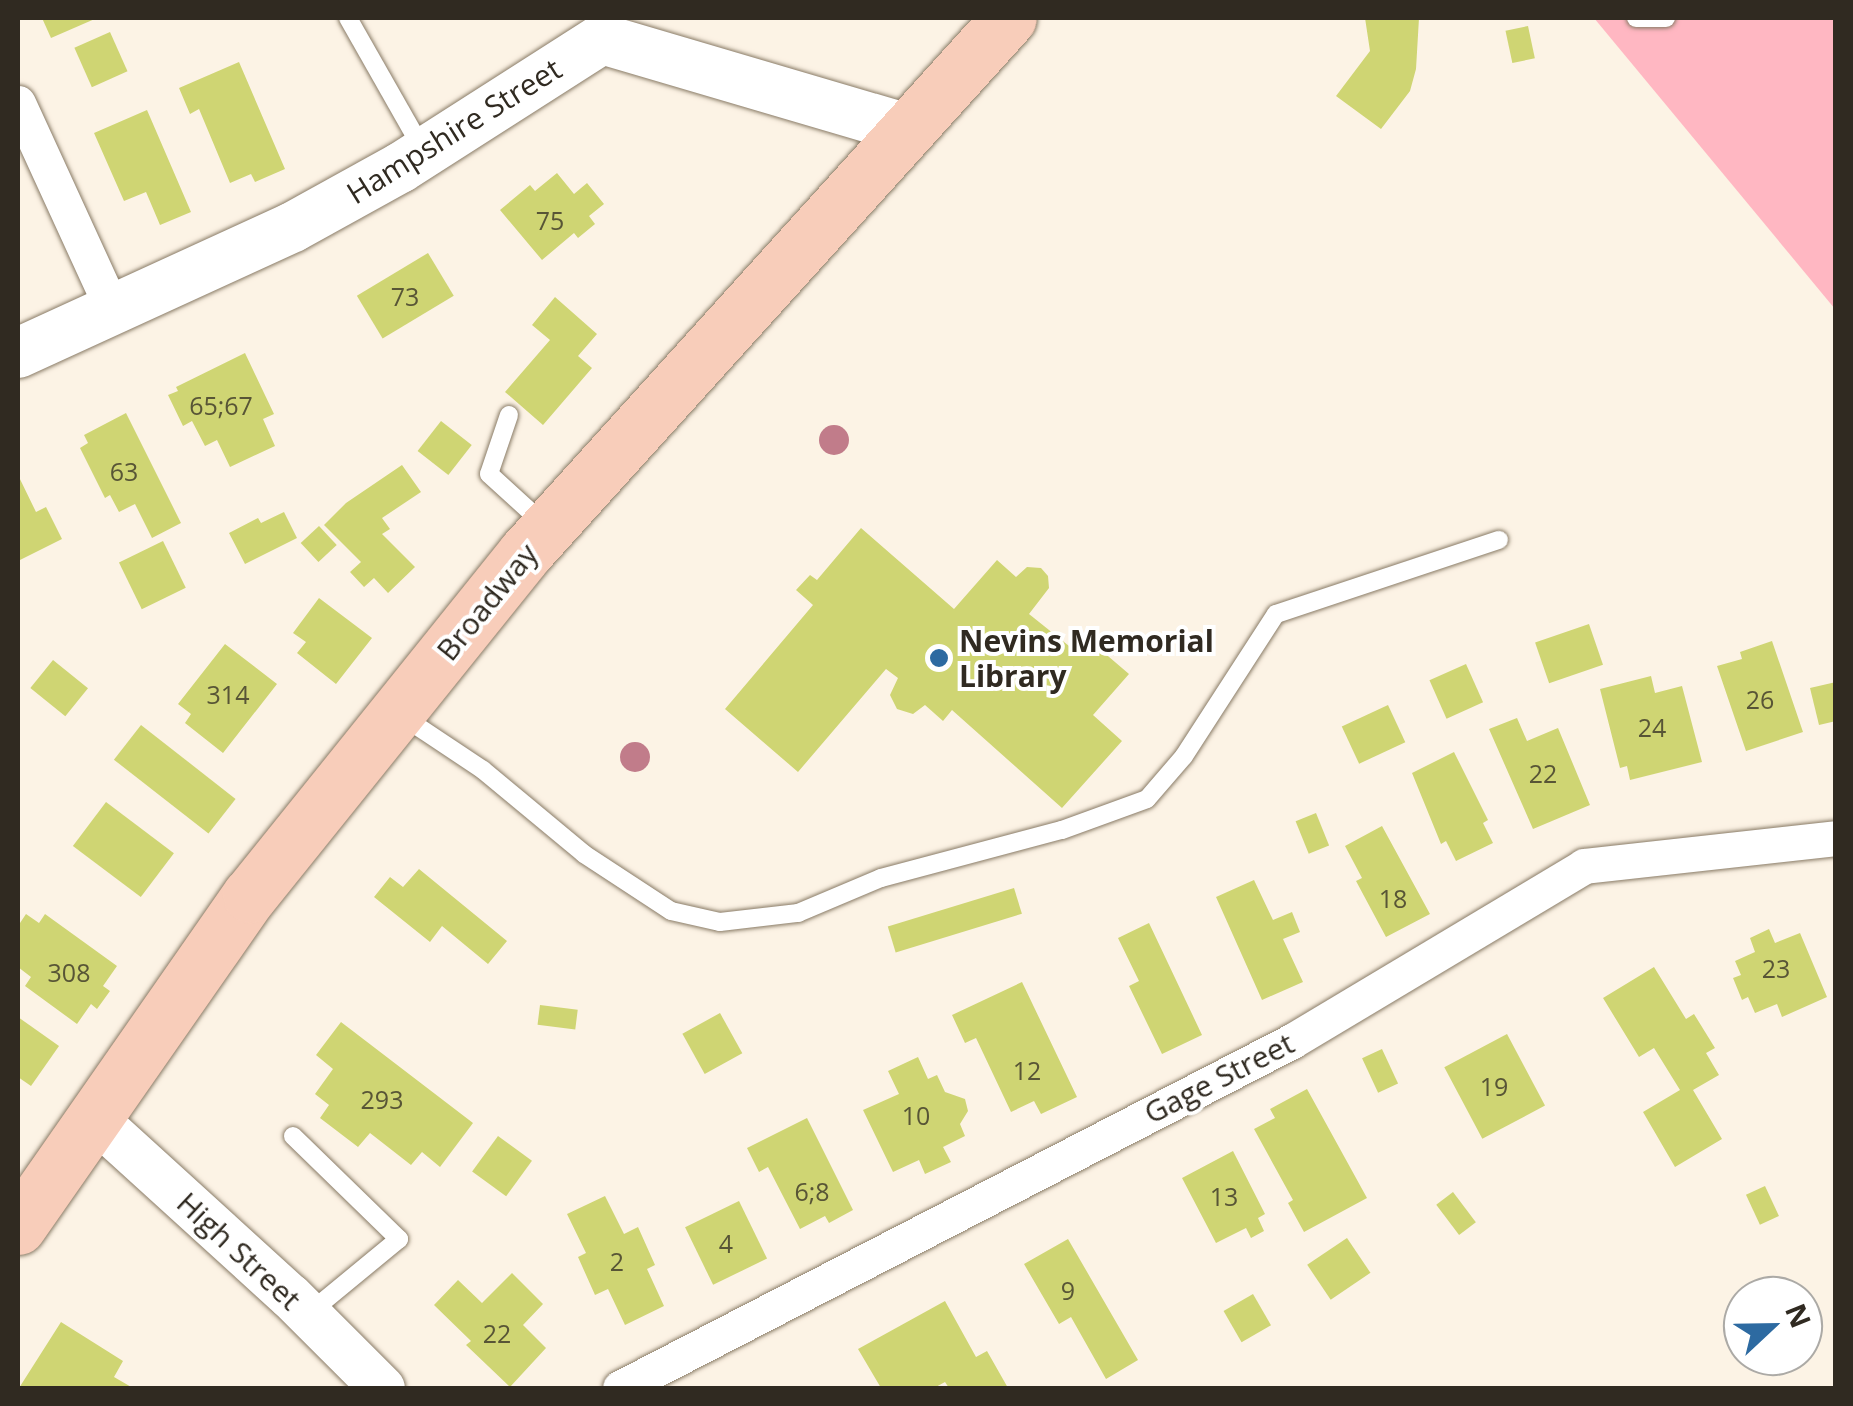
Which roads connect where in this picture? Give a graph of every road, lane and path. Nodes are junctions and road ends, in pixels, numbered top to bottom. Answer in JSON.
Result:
{"nodes":[{"id":1,"x":348,"y":18,"type":"edge"},
{"id":2,"x":1008,"y":18,"type":"edge"},
{"id":3,"x":1636,"y":18,"type":"edge"},
{"id":4,"x":1666,"y":18,"type":"edge"},
{"id":5,"x":18,"y":102,"type":"edge"},
{"id":6,"x":906,"y":128,"type":"junction"},
{"id":7,"x":424,"y":153,"type":"junction"},
{"id":8,"x":112,"y":308,"type":"junction"},
{"id":9,"x":18,"y":353,"type":"edge"},
{"id":10,"x":509,"y":415,"type":"dead end"},
{"id":11,"x":548,"y":527,"type":"junction"},
{"id":12,"x":1499,"y":540,"type":"dead end"},
{"id":13,"x":397,"y":713,"type":"junction"},
{"id":14,"x":1836,"y":838,"type":"edge"},
{"id":15,"x":94,"y":1116,"type":"junction"},
{"id":16,"x":293,"y":1136,"type":"dead end"},
{"id":17,"x":21,"y":1215,"type":"edge"},
{"id":18,"x":308,"y":1314,"type":"junction"},
{"id":19,"x":382,"y":1388,"type":"edge"},
{"id":20,"x":620,"y":1388,"type":"edge"}],
"edges":[{"from":1,"to":7,"type":"lane"},
{"from":2,"to":6,"type":"main road","name":"Broadway"},
{"from":3,"to":4,"type":"lane"},
{"from":5,"to":8,"type":"street"},
{"from":6,"to":7,"type":"main road","name":"Hampshire Street"},
{"from":6,"to":11,"type":"main road","name":"Broadway"},
{"from":7,"to":8,"type":"main road","name":"Hampshire Street"},
{"from":8,"to":9,"type":"main road","name":"Hampshire Street"},
{"from":10,"to":11,"type":"lane"},
{"from":11,"to":13,"type":"main road","name":"Broadway"},
{"from":12,"to":13,"type":"lane"},
{"from":13,"to":15,"type":"main road","name":"Broadway"},
{"from":14,"to":20,"type":"street","name":"Gage Street"},
{"from":15,"to":17,"type":"main road","name":"Broadway"},
{"from":15,"to":18,"type":"street","name":"High Street"},
{"from":16,"to":18,"type":"lane"},
{"from":18,"to":19,"type":"street","name":"High Street"}]}
